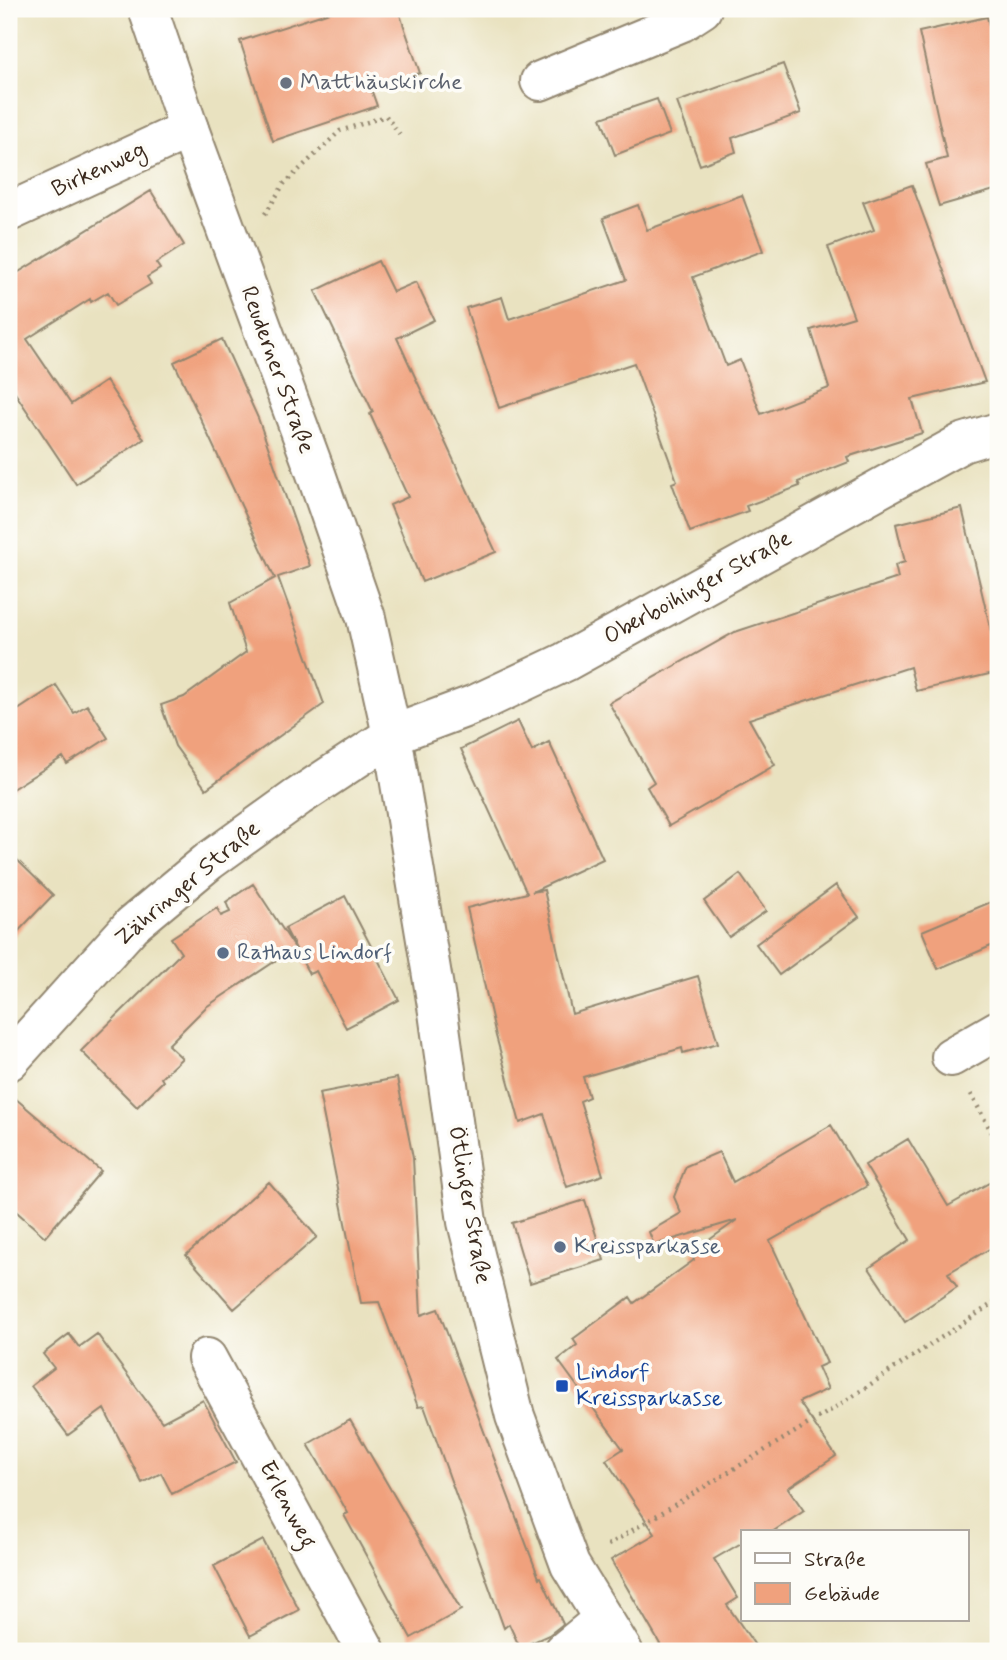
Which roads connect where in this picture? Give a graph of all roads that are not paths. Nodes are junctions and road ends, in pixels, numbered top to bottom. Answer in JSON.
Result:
{"nodes":[{"id":1,"x":148,"y":9,"type":"edge"},
{"id":2,"x":702,"y":9,"type":"edge"},
{"id":3,"x":540,"y":81,"type":"dead end"},
{"id":4,"x":189,"y":129,"type":"junction"},
{"id":5,"x":9,"y":212,"type":"edge"},
{"id":6,"x":998,"y":432,"type":"edge"},
{"id":7,"x":392,"y":735,"type":"junction"},
{"id":8,"x":998,"y":1030,"type":"edge"},
{"id":9,"x":951,"y":1057,"type":"road end"},
{"id":10,"x":9,"y":1061,"type":"edge"},
{"id":11,"x":207,"y":1358,"type":"dead end"},
{"id":12,"x":602,"y":1620,"type":"junction"},
{"id":13,"x":366,"y":1651,"type":"edge"},
{"id":14,"x":564,"y":1651,"type":"edge"},
{"id":15,"x":623,"y":1651,"type":"edge"}],
"edges":[{"from":1,"to":4,"type":"street","name":"Reuderner Straße"},
{"from":2,"to":3,"type":"street"},
{"from":4,"to":5,"type":"street","name":"Birkenweg"},
{"from":4,"to":7,"type":"street","name":"Reuderner Straße"},
{"from":6,"to":7,"type":"street","name":"Oberboihinger Straße"},
{"from":7,"to":10,"type":"street","name":"Zähringer Straße"},
{"from":7,"to":12,"type":"street","name":"Ötlinger Straße"},
{"from":8,"to":9,"type":"street"},
{"from":11,"to":13,"type":"street","name":"Erlenweg"},
{"from":12,"to":14,"type":"street"},
{"from":12,"to":15,"type":"street","name":"Ötlinger Straße"}]}
